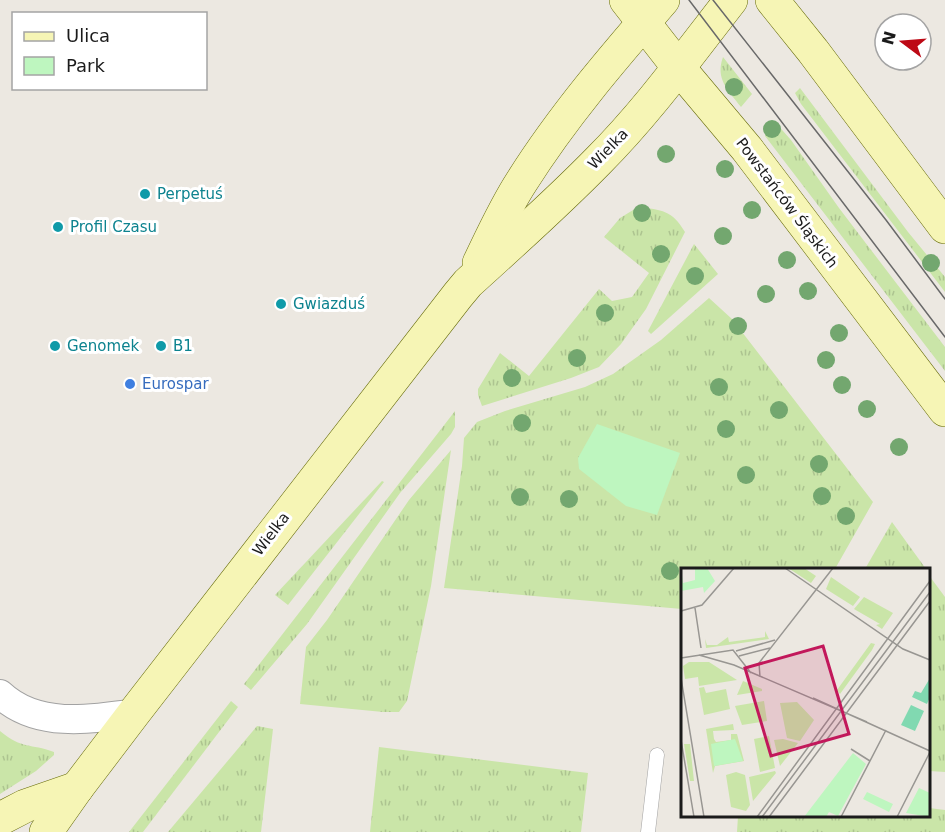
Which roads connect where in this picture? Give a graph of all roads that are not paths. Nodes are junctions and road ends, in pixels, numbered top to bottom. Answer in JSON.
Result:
{"nodes":[{"id":1,"x":731,"y":0,"type":"edge"},
{"id":2,"x":772,"y":0,"type":"edge"},
{"id":3,"x":644,"y":7,"type":"edge"},
{"id":4,"x":679,"y":68,"type":"junction"},
{"id":5,"x":945,"y":227,"type":"edge"},
{"id":6,"x":468,"y":283,"type":"junction"},
{"id":7,"x":945,"y":410,"type":"edge"},
{"id":8,"x":0,"y":694,"type":"edge"},
{"id":9,"x":134,"y":712,"type":"junction"},
{"id":10,"x":657,"y":755,"type":"dead end"},
{"id":11,"x":77,"y":788,"type":"junction"},
{"id":12,"x":0,"y":819,"type":"edge"},
{"id":13,"x":46,"y":832,"type":"edge"},
{"id":14,"x":648,"y":832,"type":"edge"}],
"edges":[{"from":1,"to":4,"type":"street","name":"Wielka"},
{"from":2,"to":5,"type":"street"},
{"from":3,"to":4,"type":"street","name":"Powstańców Śląskich"},
{"from":3,"to":6,"type":"street","name":"Wielka"},
{"from":4,"to":6,"type":"street","name":"Wielka"},
{"from":4,"to":7,"type":"street","name":"Powstańców Śląskich"},
{"from":6,"to":9,"type":"street","name":"Wielka"},
{"from":8,"to":9,"type":"street"},
{"from":9,"to":11,"type":"street","name":"Wielka"},
{"from":10,"to":14,"type":"lane"},
{"from":11,"to":12,"type":"street"},
{"from":11,"to":13,"type":"street","name":"Wielka"}]}
